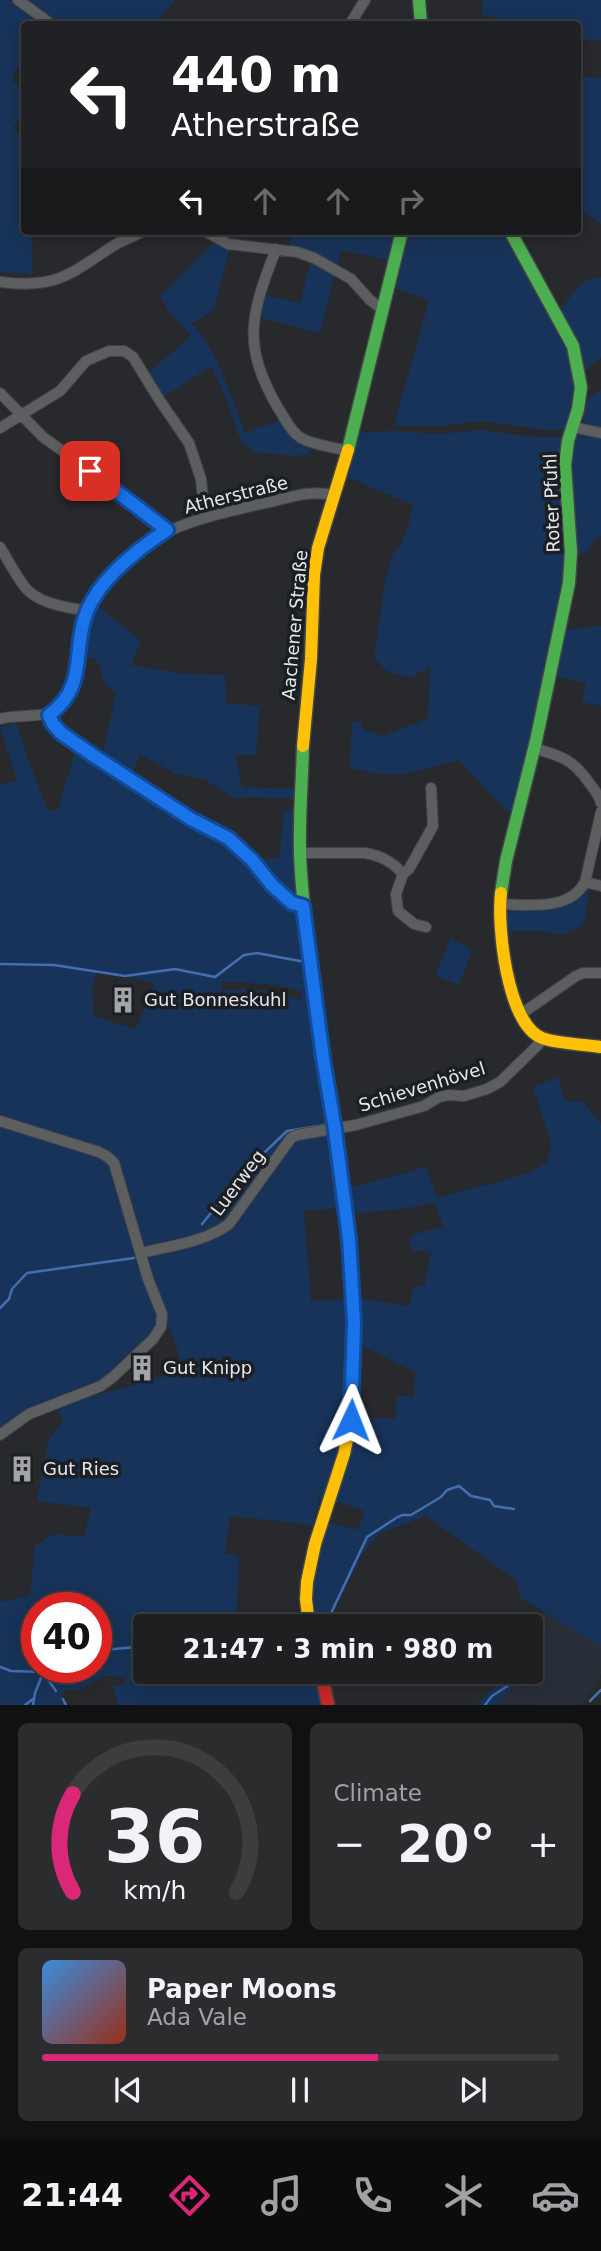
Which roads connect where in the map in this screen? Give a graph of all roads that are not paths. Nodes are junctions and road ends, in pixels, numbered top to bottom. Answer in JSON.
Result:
{"nodes":[{"id":1,"x":18,"y":0,"type":"edge"},
{"id":2,"x":365,"y":0,"type":"edge"},
{"id":3,"x":419,"y":0,"type":"edge"},
{"id":4,"x":47,"y":21,"type":"edge"},
{"id":5,"x":352,"y":21,"type":"edge"},
{"id":6,"x":421,"y":21,"type":"edge"},
{"id":7,"x":135,"y":235,"type":"edge"},
{"id":8,"x":212,"y":235,"type":"edge"},
{"id":9,"x":401,"y":235,"type":"edge"},
{"id":10,"x":512,"y":235,"type":"edge"},
{"id":11,"x":276,"y":249,"type":"junction"},
{"id":12,"x":0,"y":282,"type":"edge"},
{"id":13,"x":383,"y":310,"type":"junction"},
{"id":14,"x":0,"y":393,"type":"edge"},
{"id":15,"x":20,"y":415,"type":"junction"},
{"id":16,"x":573,"y":427,"type":"junction"},
{"id":17,"x":0,"y":428,"type":"edge"},
{"id":18,"x":601,"y":433,"type":"edge"},
{"id":19,"x":347,"y":450,"type":"junction"},
{"id":20,"x":333,"y":495,"type":"junction"},
{"id":21,"x":205,"y":517,"type":"junction"},
{"id":22,"x":167,"y":530,"type":"junction"},
{"id":23,"x":0,"y":547,"type":"edge"},
{"id":24,"x":87,"y":611,"type":"junction"},
{"id":25,"x":49,"y":715,"type":"junction"},
{"id":26,"x":0,"y":719,"type":"edge"},
{"id":27,"x":534,"y":748,"type":"junction"},
{"id":28,"x":431,"y":788,"type":"dead end"},
{"id":29,"x":601,"y":803,"type":"edge"},
{"id":30,"x":601,"y":813,"type":"edge"},
{"id":31,"x":300,"y":853,"type":"junction"},
{"id":32,"x":403,"y":874,"type":"junction"},
{"id":33,"x":585,"y":882,"type":"junction"},
{"id":34,"x":601,"y":886,"type":"edge"},
{"id":35,"x":500,"y":904,"type":"junction"},
{"id":36,"x":303,"y":906,"type":"junction"},
{"id":37,"x":426,"y":927,"type":"dead end"},
{"id":38,"x":601,"y":973,"type":"edge"},
{"id":39,"x":521,"y":1014,"type":"junction"},
{"id":40,"x":542,"y":1038,"type":"junction"},
{"id":41,"x":601,"y":1047,"type":"edge"},
{"id":42,"x":0,"y":1121,"type":"edge"},
{"id":43,"x":335,"y":1130,"type":"junction"},
{"id":44,"x":141,"y":1253,"type":"junction"},
{"id":45,"x":0,"y":1435,"type":"edge"},
{"id":46,"x":306,"y":1614,"type":"edge"},
{"id":47,"x":324,"y":1684,"type":"edge"},
{"id":48,"x":328,"y":1705,"type":"edge"}],
"edges":[{"from":1,"to":4,"type":"street"},
{"from":2,"to":5,"type":"street"},
{"from":3,"to":6,"type":"street"},
{"from":7,"to":12,"type":"street"},
{"from":8,"to":11,"type":"street"},
{"from":9,"to":13,"type":"street","name":"Aachener Straße"},
{"from":10,"to":16,"type":"street","name":"Roter Pfuhl"},
{"from":11,"to":13,"type":"street"},
{"from":11,"to":19,"type":"street"},
{"from":13,"to":19,"type":"street","name":"Aachener Straße"},
{"from":14,"to":15,"type":"street"},
{"from":15,"to":17,"type":"street"},
{"from":15,"to":21,"type":"street"},
{"from":15,"to":22,"type":"street"},
{"from":16,"to":18,"type":"street"},
{"from":16,"to":27,"type":"street","name":"Roter Pfuhl"},
{"from":19,"to":20,"type":"street","name":"Aachener Straße"},
{"from":20,"to":21,"type":"street","name":"Atherstraße"},
{"from":20,"to":31,"type":"street","name":"Aachener Straße"},
{"from":21,"to":22,"type":"street","name":"Atherstraße"},
{"from":22,"to":24,"type":"street","name":"Atherstraße"},
{"from":23,"to":24,"type":"street"},
{"from":24,"to":25,"type":"street","name":"Atherstraße"},
{"from":25,"to":26,"type":"street"},
{"from":25,"to":36,"type":"street"},
{"from":27,"to":29,"type":"street"},
{"from":27,"to":35,"type":"street","name":"Roter Pfuhl"},
{"from":28,"to":32,"type":"street"},
{"from":30,"to":33,"type":"street"},
{"from":31,"to":32,"type":"street"},
{"from":31,"to":36,"type":"street","name":"Aachener Straße"},
{"from":32,"to":37,"type":"street"},
{"from":33,"to":34,"type":"street"},
{"from":33,"to":35,"type":"street"},
{"from":35,"to":39,"type":"street","name":"Roter Pfuhl"},
{"from":36,"to":43,"type":"street","name":"Aachener Straße"},
{"from":38,"to":39,"type":"street"},
{"from":39,"to":40,"type":"street"},
{"from":40,"to":41,"type":"street"},
{"from":40,"to":43,"type":"street","name":"Schievenhövel"},
{"from":42,"to":44,"type":"street"},
{"from":43,"to":44,"type":"street","name":"Luerweg"},
{"from":43,"to":46,"type":"street","name":"Aachener Straße"},
{"from":44,"to":45,"type":"street"},
{"from":47,"to":48,"type":"street"}]}
